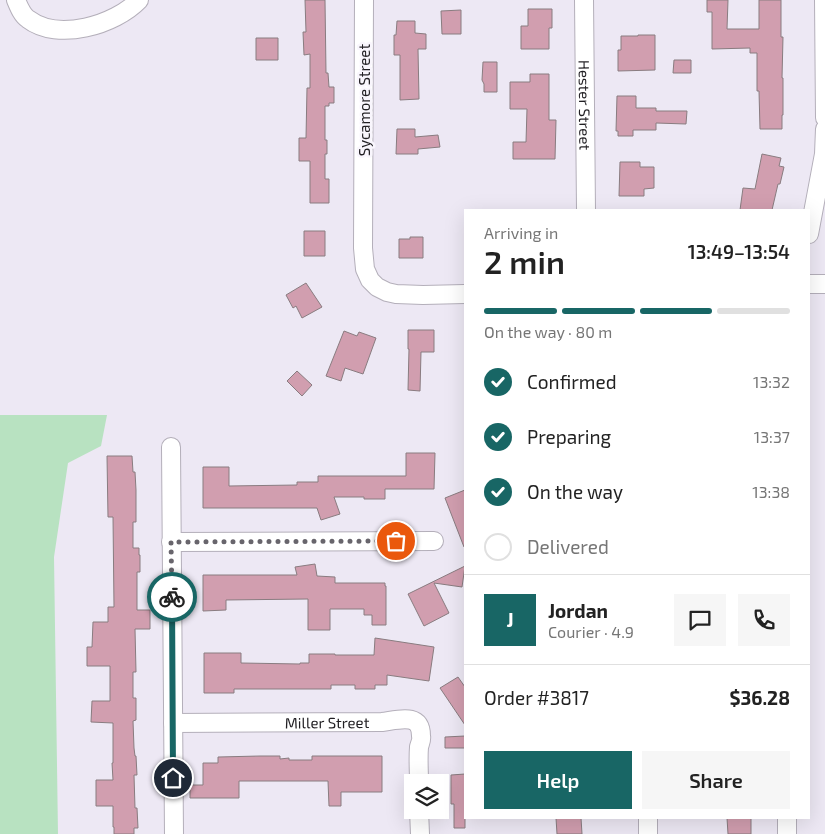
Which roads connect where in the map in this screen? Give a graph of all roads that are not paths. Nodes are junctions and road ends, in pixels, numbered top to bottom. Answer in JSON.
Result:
{"nodes":[{"id":1,"x":16,"y":0,"type":"edge"},
{"id":2,"x":139,"y":0,"type":"edge"},
{"id":3,"x":364,"y":0,"type":"edge"},
{"id":4,"x":584,"y":0,"type":"edge"},
{"id":5,"x":824,"y":2,"type":"edge"},
{"id":6,"x":825,"y":118,"type":"edge"},
{"id":7,"x":825,"y":129,"type":"edge"},
{"id":8,"x":586,"y":209,"type":"edge"},
{"id":9,"x":810,"y":229,"type":"edge"},
{"id":10,"x":810,"y":284,"type":"edge"},
{"id":11,"x":825,"y":284,"type":"edge"},
{"id":12,"x":464,"y":294,"type":"edge"},
{"id":13,"x":171,"y":447,"type":"dead end"},
{"id":14,"x":434,"y":541,"type":"dead end"},
{"id":15,"x":171,"y":542,"type":"junction"},
{"id":16,"x":173,"y":723,"type":"junction"},
{"id":17,"x":419,"y":774,"type":"edge"},
{"id":18,"x":419,"y":819,"type":"edge"},
{"id":19,"x":648,"y":819,"type":"edge"},
{"id":20,"x":787,"y":819,"type":"edge"},
{"id":21,"x":174,"y":834,"type":"edge"},
{"id":22,"x":420,"y":834,"type":"edge"},
{"id":23,"x":648,"y":834,"type":"edge"},
{"id":24,"x":787,"y":834,"type":"edge"}],
"edges":[{"from":1,"to":2,"type":"street"},
{"from":3,"to":12,"type":"street","name":"Sycamore Street"},
{"from":4,"to":8,"type":"street","name":"Hester Street"},
{"from":5,"to":6,"type":"street"},
{"from":7,"to":9,"type":"street"},
{"from":10,"to":11,"type":"street"},
{"from":13,"to":15,"type":"street"},
{"from":14,"to":15,"type":"street"},
{"from":15,"to":16,"type":"street"},
{"from":16,"to":17,"type":"street","name":"Miller Street"},
{"from":16,"to":21,"type":"street"},
{"from":18,"to":22,"type":"street"},
{"from":19,"to":23,"type":"street"},
{"from":20,"to":24,"type":"street"}]}
